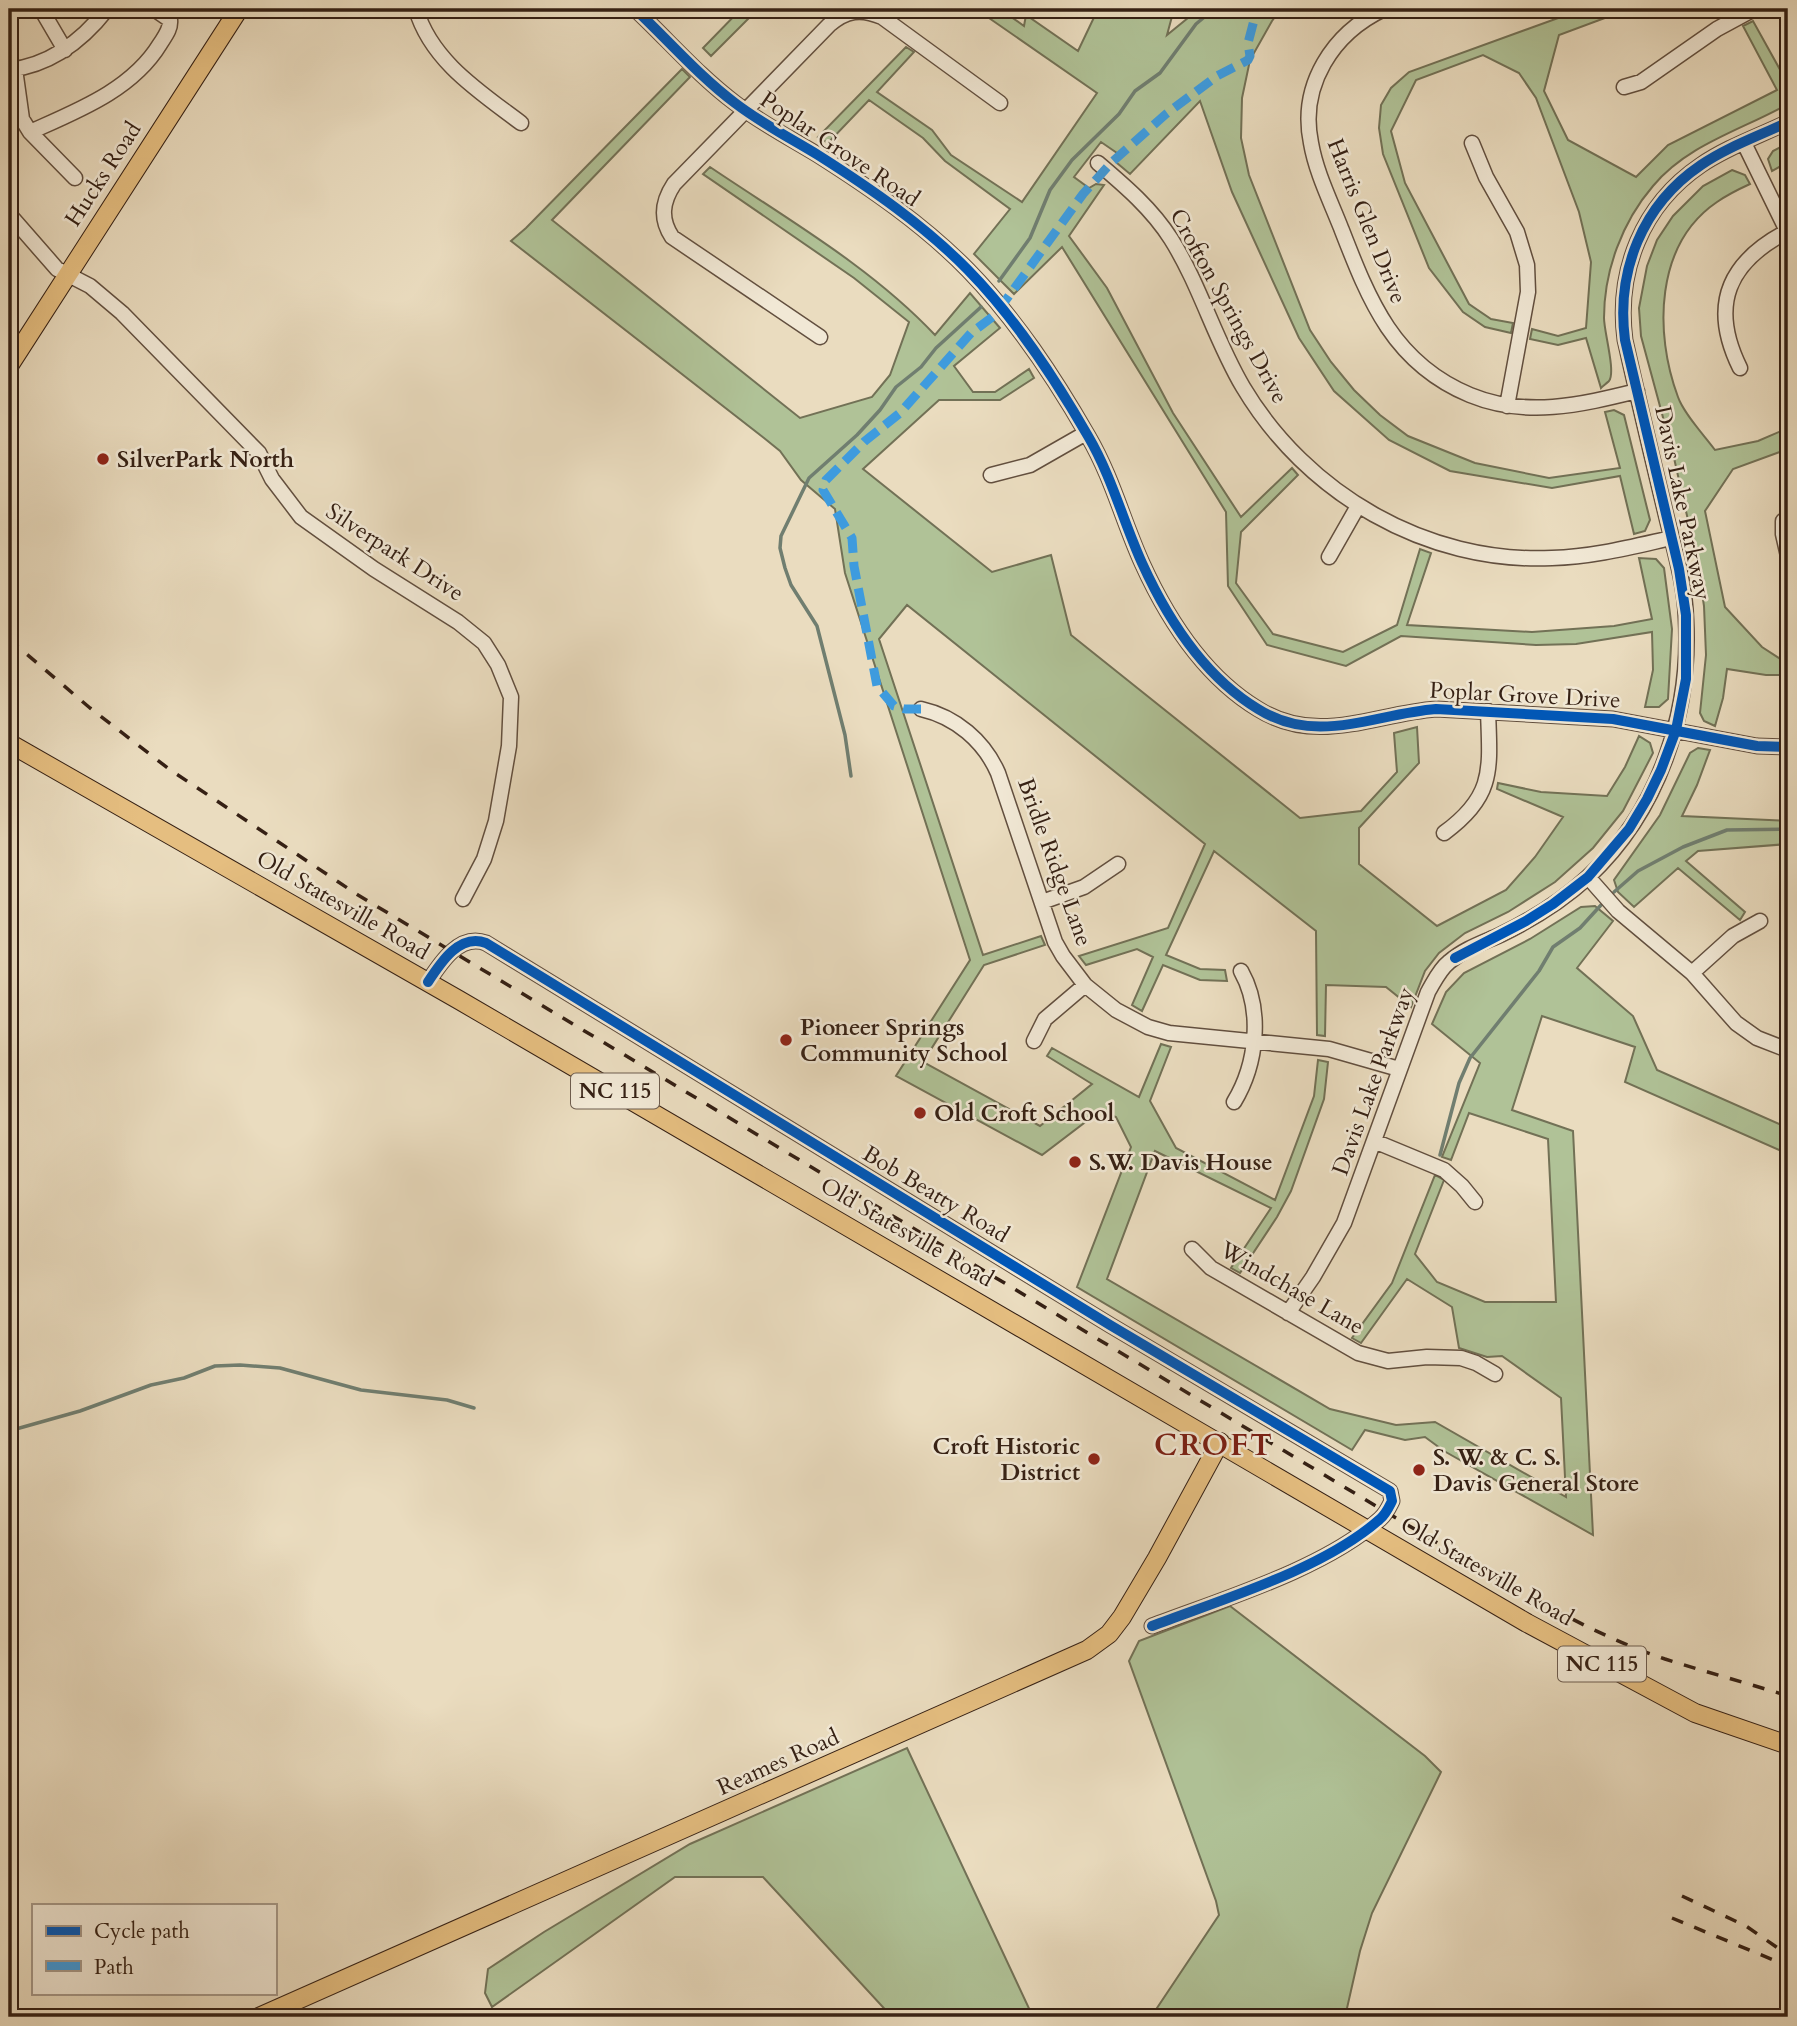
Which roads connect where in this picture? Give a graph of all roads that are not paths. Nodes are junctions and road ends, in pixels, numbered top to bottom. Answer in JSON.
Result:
{"nodes":[{"id":1,"x":41,"y":9,"type":"edge"},
{"id":2,"x":107,"y":9,"type":"edge"},
{"id":3,"x":154,"y":9,"type":"edge"},
{"id":4,"x":239,"y":9,"type":"edge"},
{"id":5,"x":416,"y":9,"type":"edge"},
{"id":6,"x":635,"y":9,"type":"edge"},
{"id":7,"x":1384,"y":9,"type":"edge"},
{"id":8,"x":1754,"y":9,"type":"edge"},
{"id":9,"x":65,"y":50,"type":"junction"},
{"id":10,"x":12,"y":69,"type":"edge"},
{"id":11,"x":1624,"y":87,"type":"dead end"},
{"id":12,"x":1000,"y":103,"type":"dead end"},
{"id":13,"x":746,"y":111,"type":"junction"},
{"id":14,"x":1788,"y":122,"type":"edge"},
{"id":15,"x":521,"y":123,"type":"dead end"},
{"id":16,"x":30,"y":132,"type":"junction"},
{"id":17,"x":1472,"y":143,"type":"dead end"},
{"id":18,"x":1744,"y":143,"type":"junction"},
{"id":19,"x":1098,"y":163,"type":"dead end"},
{"id":20,"x":75,"y":178,"type":"dead end"},
{"id":21,"x":9,"y":214,"type":"edge"},
{"id":22,"x":1788,"y":231,"type":"edge"},
{"id":23,"x":66,"y":276,"type":"junction"},
{"id":24,"x":820,"y":337,"type":"dead end"},
{"id":25,"x":9,"y":366,"type":"edge"},
{"id":26,"x":1740,"y":368,"type":"dead end"},
{"id":27,"x":1637,"y":391,"type":"junction"},
{"id":28,"x":1507,"y":406,"type":"junction"},
{"id":29,"x":1086,"y":433,"type":"junction"},
{"id":30,"x":991,"y":475,"type":"dead end"},
{"id":31,"x":1358,"y":506,"type":"junction"},
{"id":32,"x":1783,"y":521,"type":"dead end"},
{"id":33,"x":1671,"y":538,"type":"junction"},
{"id":34,"x":1788,"y":556,"type":"edge"},
{"id":35,"x":1329,"y":557,"type":"dead end"},
{"id":36,"x":921,"y":709,"type":"dead end"},
{"id":37,"x":1488,"y":711,"type":"junction"},
{"id":38,"x":1676,"y":730,"type":"junction"},
{"id":39,"x":9,"y":743,"type":"edge"},
{"id":40,"x":1788,"y":747,"type":"edge"},
{"id":41,"x":1444,"y":833,"type":"dead end"},
{"id":42,"x":1118,"y":864,"type":"dead end"},
{"id":43,"x":1588,"y":877,"type":"junction"},
{"id":44,"x":463,"y":899,"type":"dead end"},
{"id":45,"x":1042,"y":902,"type":"junction"},
{"id":46,"x":1760,"y":922,"type":"dead end"},
{"id":47,"x":1241,"y":971,"type":"dead end"},
{"id":48,"x":1692,"y":974,"type":"junction"},
{"id":49,"x":428,"y":982,"type":"junction"},
{"id":50,"x":1085,"y":985,"type":"junction"},
{"id":51,"x":1034,"y":1041,"type":"dead end"},
{"id":52,"x":1253,"y":1042,"type":"junction"},
{"id":53,"x":1788,"y":1050,"type":"edge"},
{"id":54,"x":1399,"y":1069,"type":"junction"},
{"id":55,"x":1234,"y":1102,"type":"dead end"},
{"id":56,"x":1374,"y":1141,"type":"junction"},
{"id":57,"x":1475,"y":1202,"type":"dead end"},
{"id":58,"x":1192,"y":1250,"type":"dead end"},
{"id":59,"x":1288,"y":1313,"type":"junction"},
{"id":60,"x":1495,"y":1374,"type":"dead end"},
{"id":61,"x":1220,"y":1442,"type":"junction"},
{"id":62,"x":1366,"y":1529,"type":"junction"},
{"id":63,"x":1152,"y":1626,"type":"dead end"},
{"id":64,"x":1788,"y":1745,"type":"edge"},
{"id":65,"x":259,"y":2017,"type":"edge"}],
"edges":[{"from":1,"to":9,"type":"street"},
{"from":2,"to":9,"type":"street"},
{"from":3,"to":16,"type":"street"},
{"from":4,"to":23,"type":"main road","name":"Hucks Road"},
{"from":5,"to":15,"type":"street"},
{"from":6,"to":13,"type":"street","name":"Poplar Grove Road"},
{"from":7,"to":28,"type":"street","name":"Harris Glen Drive"},
{"from":8,"to":11,"type":"street"},
{"from":9,"to":10,"type":"street"},
{"from":10,"to":16,"type":"street"},
{"from":12,"to":13,"type":"street"},
{"from":13,"to":24,"type":"street"},
{"from":13,"to":29,"type":"street","name":"Poplar Grove Road"},
{"from":14,"to":18,"type":"street","name":"Davis Lake Parkway"},
{"from":16,"to":20,"type":"street"},
{"from":17,"to":28,"type":"street"},
{"from":18,"to":22,"type":"street"},
{"from":18,"to":27,"type":"street","name":"Davis Lake Parkway"},
{"from":19,"to":31,"type":"street","name":"Crofton Springs Drive"},
{"from":21,"to":23,"type":"street","name":"Silverpark Drive"},
{"from":22,"to":26,"type":"street"},
{"from":23,"to":25,"type":"main road","name":"Hucks Road"},
{"from":23,"to":44,"type":"street","name":"Silverpark Drive"},
{"from":27,"to":28,"type":"street","name":"Harris Glen Drive"},
{"from":27,"to":33,"type":"street","name":"Davis Lake Parkway"},
{"from":29,"to":30,"type":"street"},
{"from":29,"to":37,"type":"street","name":"Poplar Grove Drive"},
{"from":31,"to":33,"type":"street","name":"Crofton Springs Drive"},
{"from":31,"to":35,"type":"street"},
{"from":32,"to":34,"type":"street"},
{"from":33,"to":38,"type":"street","name":"Davis Lake Parkway"},
{"from":36,"to":45,"type":"street","name":"Bridle Ridge Lane"},
{"from":37,"to":38,"type":"street","name":"Poplar Grove Drive"},
{"from":37,"to":41,"type":"street"},
{"from":38,"to":40,"type":"street","name":"Poplar Grove Drive"},
{"from":38,"to":43,"type":"street","name":"Davis Lake Parkway"},
{"from":39,"to":49,"type":"main road","name":"Old Statesville Road","number":"NC 115"},
{"from":42,"to":45,"type":"street"},
{"from":43,"to":48,"type":"street"},
{"from":43,"to":54,"type":"street","name":"Davis Lake Parkway"},
{"from":45,"to":50,"type":"street","name":"Bridle Ridge Lane"},
{"from":46,"to":48,"type":"street"},
{"from":47,"to":52,"type":"street"},
{"from":48,"to":53,"type":"street"},
{"from":49,"to":61,"type":"main road","name":"Old Statesville Road","number":"NC 115"},
{"from":49,"to":62,"type":"street","name":"Bob Beatty Road"},
{"from":50,"to":51,"type":"street"},
{"from":50,"to":52,"type":"street","name":"Bridle Ridge Lane"},
{"from":52,"to":54,"type":"street","name":"Bridle Ridge Lane"},
{"from":52,"to":55,"type":"street"},
{"from":54,"to":56,"type":"street","name":"Davis Lake Parkway"},
{"from":56,"to":57,"type":"street"},
{"from":56,"to":59,"type":"street","name":"Davis Lake Parkway"},
{"from":58,"to":59,"type":"street","name":"Windchase Lane"},
{"from":59,"to":60,"type":"street","name":"Windchase Lane"},
{"from":61,"to":62,"type":"main road","name":"Old Statesville Road","number":"NC 115"},
{"from":61,"to":65,"type":"main road","name":"Reames Road"},
{"from":62,"to":63,"type":"street"},
{"from":62,"to":64,"type":"main road","name":"Old Statesville Road","number":"NC 115"}]}
